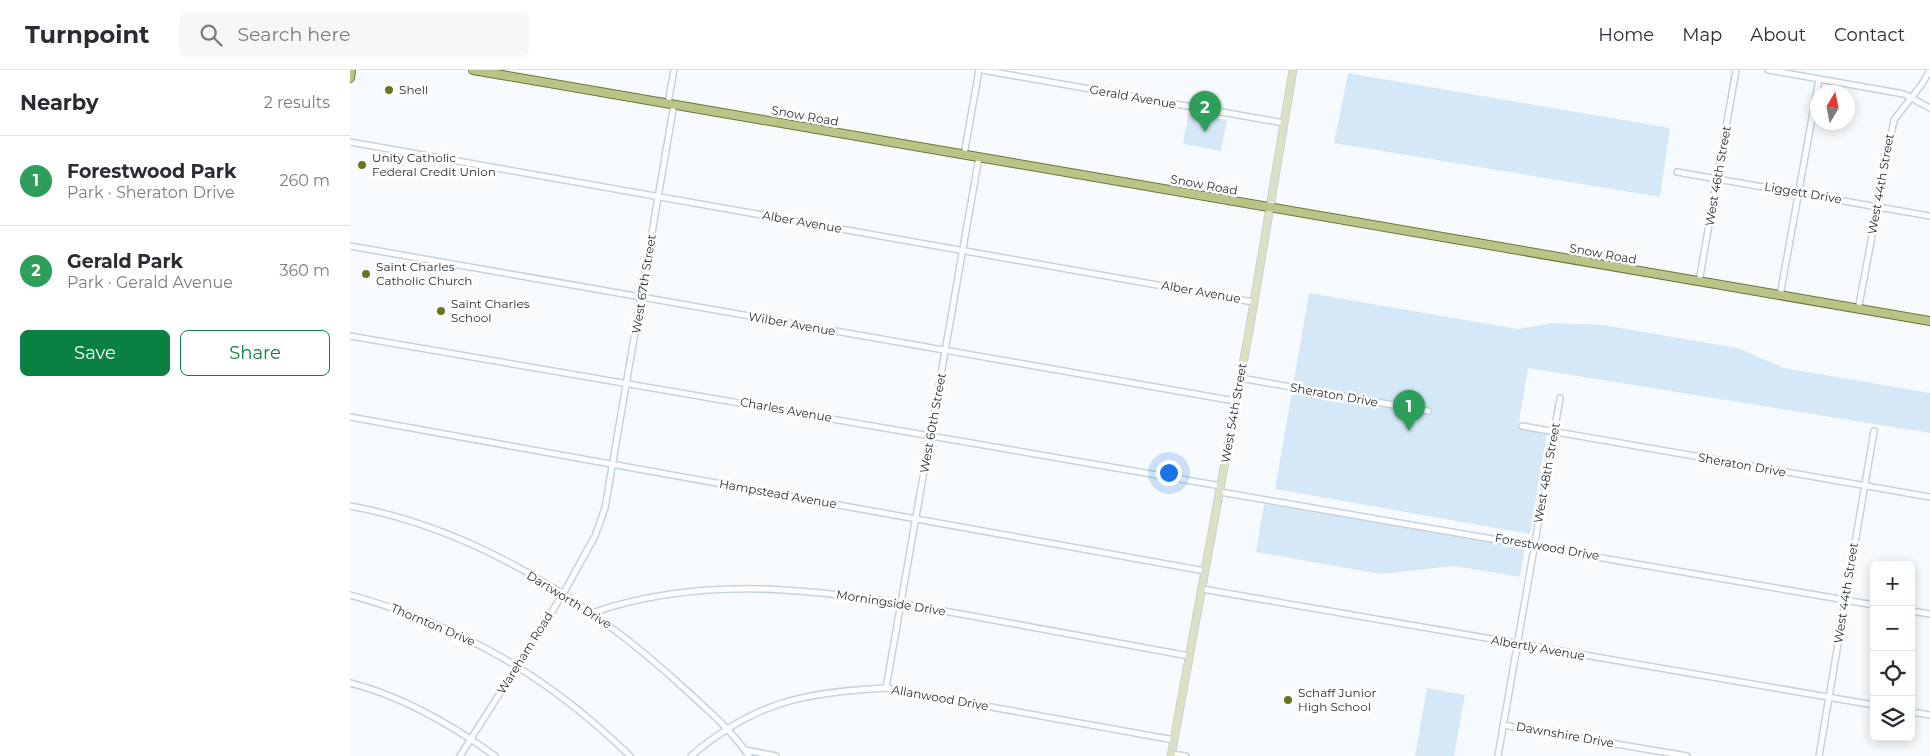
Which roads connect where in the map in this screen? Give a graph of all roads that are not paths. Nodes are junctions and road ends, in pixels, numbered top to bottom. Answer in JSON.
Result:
{"nodes":[{"id":1,"x":352,"y":70,"type":"edge"},
{"id":2,"x":474,"y":70,"type":"edge"},
{"id":3,"x":674,"y":70,"type":"edge"},
{"id":4,"x":980,"y":70,"type":"edge"},
{"id":5,"x":1293,"y":70,"type":"edge"},
{"id":6,"x":1736,"y":70,"type":"edge"},
{"id":7,"x":1768,"y":70,"type":"edge"},
{"id":8,"x":1930,"y":70,"type":"edge"},
{"id":9,"x":350,"y":78,"type":"edge"},
{"id":10,"x":1819,"y":79,"type":"junction"},
{"id":11,"x":1912,"y":98,"type":"junction"},
{"id":12,"x":671,"y":104,"type":"junction"},
{"id":13,"x":1930,"y":108,"type":"edge"},
{"id":14,"x":1284,"y":123,"type":"junction"},
{"id":15,"x":350,"y":142,"type":"edge"},
{"id":16,"x":964,"y":155,"type":"junction"},
{"id":17,"x":979,"y":157,"type":"junction"},
{"id":18,"x":1677,"y":172,"type":"dead end"},
{"id":19,"x":1717,"y":178,"type":"junction"},
{"id":20,"x":1797,"y":193,"type":"junction"},
{"id":21,"x":658,"y":197,"type":"junction"},
{"id":22,"x":1877,"y":206,"type":"junction"},
{"id":23,"x":1269,"y":208,"type":"junction"},
{"id":24,"x":1930,"y":216,"type":"edge"},
{"id":25,"x":350,"y":246,"type":"edge"},
{"id":26,"x":964,"y":250,"type":"junction"},
{"id":27,"x":1699,"y":282,"type":"junction"},
{"id":28,"x":1780,"y":296,"type":"junction"},
{"id":29,"x":642,"y":298,"type":"junction"},
{"id":30,"x":1253,"y":302,"type":"junction"},
{"id":31,"x":1858,"y":310,"type":"junction"},
{"id":32,"x":1930,"y":321,"type":"edge"},
{"id":33,"x":350,"y":336,"type":"edge"},
{"id":34,"x":946,"y":350,"type":"junction"},
{"id":35,"x":1240,"y":378,"type":"junction"},
{"id":36,"x":627,"y":383,"type":"junction"},
{"id":37,"x":1560,"y":398,"type":"dead end"},
{"id":38,"x":1235,"y":401,"type":"junction"},
{"id":39,"x":1428,"y":410,"type":"dead end"},
{"id":40,"x":350,"y":417,"type":"edge"},
{"id":41,"x":1522,"y":426,"type":"dead end"},
{"id":42,"x":1874,"y":431,"type":"dead end"},
{"id":43,"x":1554,"y":433,"type":"junction"},
{"id":44,"x":931,"y":435,"type":"junction"},
{"id":45,"x":612,"y":463,"type":"junction"},
{"id":46,"x":1864,"y":486,"type":"junction"},
{"id":47,"x":1220,"y":489,"type":"junction"},
{"id":48,"x":1930,"y":497,"type":"edge"},
{"id":49,"x":350,"y":506,"type":"edge"},
{"id":50,"x":915,"y":519,"type":"junction"},
{"id":51,"x":1534,"y":545,"type":"junction"},
{"id":52,"x":1205,"y":571,"type":"junction"},
{"id":53,"x":1202,"y":589,"type":"junction"},
{"id":54,"x":563,"y":594,"type":"junction"},
{"id":55,"x":350,"y":595,"type":"edge"},
{"id":56,"x":1844,"y":600,"type":"junction"},
{"id":57,"x":900,"y":603,"type":"junction"},
{"id":58,"x":1870,"y":604,"type":"edge"},
{"id":59,"x":1915,"y":612,"type":"edge"},
{"id":60,"x":592,"y":613,"type":"junction"},
{"id":61,"x":1930,"y":614,"type":"edge"},
{"id":62,"x":1517,"y":644,"type":"junction"},
{"id":63,"x":1189,"y":656,"type":"junction"},
{"id":64,"x":518,"y":666,"type":"junction"},
{"id":65,"x":350,"y":683,"type":"edge"},
{"id":66,"x":886,"y":688,"type":"junction"},
{"id":67,"x":1828,"y":697,"type":"junction"},
{"id":68,"x":1870,"y":704,"type":"edge"},
{"id":69,"x":1915,"y":713,"type":"edge"},
{"id":70,"x":1930,"y":715,"type":"edge"},
{"id":71,"x":1503,"y":725,"type":"junction"},
{"id":72,"x":726,"y":728,"type":"junction"},
{"id":73,"x":471,"y":738,"type":"junction"},
{"id":74,"x":1174,"y":740,"type":"junction"},
{"id":75,"x":746,"y":750,"type":"junction"},
{"id":76,"x":1171,"y":755,"type":"edge"},
{"id":77,"x":460,"y":756,"type":"edge"},
{"id":78,"x":495,"y":756,"type":"edge"},
{"id":79,"x":630,"y":756,"type":"edge"},
{"id":80,"x":691,"y":756,"type":"edge"},
{"id":81,"x":749,"y":756,"type":"edge"},
{"id":82,"x":776,"y":756,"type":"edge"},
{"id":83,"x":1186,"y":756,"type":"edge"},
{"id":84,"x":1498,"y":756,"type":"edge"},
{"id":85,"x":1687,"y":756,"type":"edge"},
{"id":86,"x":1819,"y":756,"type":"edge"}],
"edges":[{"from":1,"to":9,"type":"main road"},
{"from":2,"to":12,"type":"main road","name":"Snow Road"},
{"from":3,"to":12,"type":"street","name":"West 67th Street"},
{"from":4,"to":14,"type":"street","name":"Gerald Avenue"},
{"from":4,"to":16,"type":"street"},
{"from":5,"to":14,"type":"street","name":"West 54th Street"},
{"from":6,"to":19,"type":"street","name":"West 46th Street"},
{"from":7,"to":10,"type":"street"},
{"from":8,"to":11,"type":"street","name":"West 44th Street"},
{"from":10,"to":11,"type":"street"},
{"from":10,"to":20,"type":"street"},
{"from":11,"to":13,"type":"street"},
{"from":11,"to":22,"type":"street","name":"West 44th Street"},
{"from":12,"to":16,"type":"main road","name":"Snow Road"},
{"from":12,"to":21,"type":"street","name":"West 67th Street"},
{"from":14,"to":23,"type":"street","name":"West 54th Street"},
{"from":15,"to":21,"type":"street","name":"Alber Avenue"},
{"from":16,"to":17,"type":"main road","name":"Snow Road"},
{"from":17,"to":23,"type":"main road","name":"Snow Road"},
{"from":17,"to":26,"type":"street","name":"West 60th Street"},
{"from":18,"to":19,"type":"street","name":"Liggett Drive"},
{"from":19,"to":20,"type":"street","name":"Liggett Drive"},
{"from":19,"to":27,"type":"street","name":"West 46th Street"},
{"from":20,"to":22,"type":"street","name":"Liggett Drive"},
{"from":20,"to":28,"type":"street"},
{"from":21,"to":26,"type":"street","name":"Alber Avenue"},
{"from":21,"to":29,"type":"street","name":"West 67th Street"},
{"from":22,"to":24,"type":"street","name":"Liggett Drive"},
{"from":22,"to":31,"type":"street","name":"West 44th Street"},
{"from":23,"to":27,"type":"main road","name":"Snow Road"},
{"from":23,"to":30,"type":"street","name":"West 54th Street"},
{"from":25,"to":29,"type":"street","name":"Wilber Avenue"},
{"from":26,"to":30,"type":"street","name":"Alber Avenue"},
{"from":26,"to":34,"type":"street","name":"West 60th Street"},
{"from":27,"to":28,"type":"main road","name":"Snow Road"},
{"from":28,"to":31,"type":"main road","name":"Snow Road"},
{"from":29,"to":34,"type":"street","name":"Wilber Avenue"},
{"from":29,"to":36,"type":"street","name":"West 67th Street"},
{"from":30,"to":35,"type":"street","name":"West 54th Street"},
{"from":31,"to":32,"type":"main road","name":"Snow Road"},
{"from":33,"to":36,"type":"street","name":"Charles Avenue"},
{"from":34,"to":38,"type":"street","name":"Wilber Avenue"},
{"from":34,"to":44,"type":"street","name":"West 60th Street"},
{"from":35,"to":38,"type":"street","name":"West 54th Street"},
{"from":35,"to":39,"type":"street","name":"Sheraton Drive"},
{"from":36,"to":44,"type":"street","name":"Charles Avenue"},
{"from":36,"to":45,"type":"street","name":"West 67th Street"},
{"from":37,"to":43,"type":"street","name":"West 48th Street"},
{"from":38,"to":47,"type":"street","name":"West 54th Street"},
{"from":40,"to":45,"type":"street","name":"Hampstead Avenue"},
{"from":41,"to":43,"type":"street","name":"Sheraton Drive"},
{"from":42,"to":46,"type":"street","name":"West 44th Street"},
{"from":43,"to":46,"type":"street","name":"Sheraton Drive"},
{"from":43,"to":51,"type":"street","name":"West 48th Street"},
{"from":44,"to":47,"type":"street","name":"Charles Avenue"},
{"from":44,"to":50,"type":"street","name":"West 60th Street"},
{"from":45,"to":50,"type":"street","name":"Hampstead Avenue"},
{"from":45,"to":54,"type":"street","name":"Wareham Road"},
{"from":46,"to":48,"type":"street","name":"Sheraton Drive"},
{"from":46,"to":56,"type":"street","name":"West 44th Street"},
{"from":47,"to":51,"type":"street","name":"Forestwood Drive"},
{"from":47,"to":52,"type":"street","name":"West 54th Street"},
{"from":49,"to":54,"type":"street","name":"Dartworth Drive"},
{"from":50,"to":52,"type":"street","name":"Hampstead Avenue"},
{"from":50,"to":57,"type":"street","name":"West 60th Street"},
{"from":51,"to":56,"type":"street","name":"Forestwood Drive"},
{"from":51,"to":62,"type":"street","name":"West 48th Street"},
{"from":52,"to":53,"type":"street","name":"West 54th Street"},
{"from":53,"to":62,"type":"street","name":"Albertly Avenue"},
{"from":53,"to":63,"type":"street","name":"West 54th Street"},
{"from":54,"to":60,"type":"street","name":"Dartworth Drive"},
{"from":54,"to":64,"type":"street","name":"Wareham Road"},
{"from":55,"to":64,"type":"street","name":"Thornton Drive"},
{"from":56,"to":58,"type":"street","name":"Forestwood Drive"},
{"from":56,"to":67,"type":"street","name":"West 44th Street"},
{"from":57,"to":60,"type":"street","name":"Morningside Drive"},
{"from":57,"to":63,"type":"street","name":"Morningside Drive"},
{"from":57,"to":66,"type":"street","name":"West 60th Street"},
{"from":59,"to":61,"type":"street"},
{"from":60,"to":72,"type":"street","name":"Dartworth Drive"},
{"from":62,"to":67,"type":"street","name":"Albertly Avenue"},
{"from":62,"to":71,"type":"street","name":"West 48th Street"},
{"from":63,"to":74,"type":"street","name":"West 54th Street"},
{"from":64,"to":73,"type":"street","name":"Wareham Road"},
{"from":64,"to":79,"type":"street","name":"Thornton Drive"},
{"from":65,"to":73,"type":"street"},
{"from":66,"to":72,"type":"street","name":"Allanwood Drive"},
{"from":66,"to":74,"type":"street","name":"Allanwood Drive"},
{"from":67,"to":68,"type":"street","name":"Albertly Avenue"},
{"from":67,"to":86,"type":"street","name":"West 44th Street"},
{"from":69,"to":70,"type":"street"},
{"from":71,"to":84,"type":"street","name":"West 48th Street"},
{"from":71,"to":85,"type":"street","name":"Dawnshire Drive"},
{"from":72,"to":75,"type":"street","name":"Dartworth Drive"},
{"from":72,"to":80,"type":"street","name":"Allanwood Drive"},
{"from":73,"to":77,"type":"street","name":"Wareham Road"},
{"from":73,"to":78,"type":"street"},
{"from":74,"to":76,"type":"street","name":"West 54th Street"},
{"from":75,"to":81,"type":"street","name":"Dartworth Drive"},
{"from":75,"to":82,"type":"street"},
{"from":76,"to":83,"type":"street"}]}
